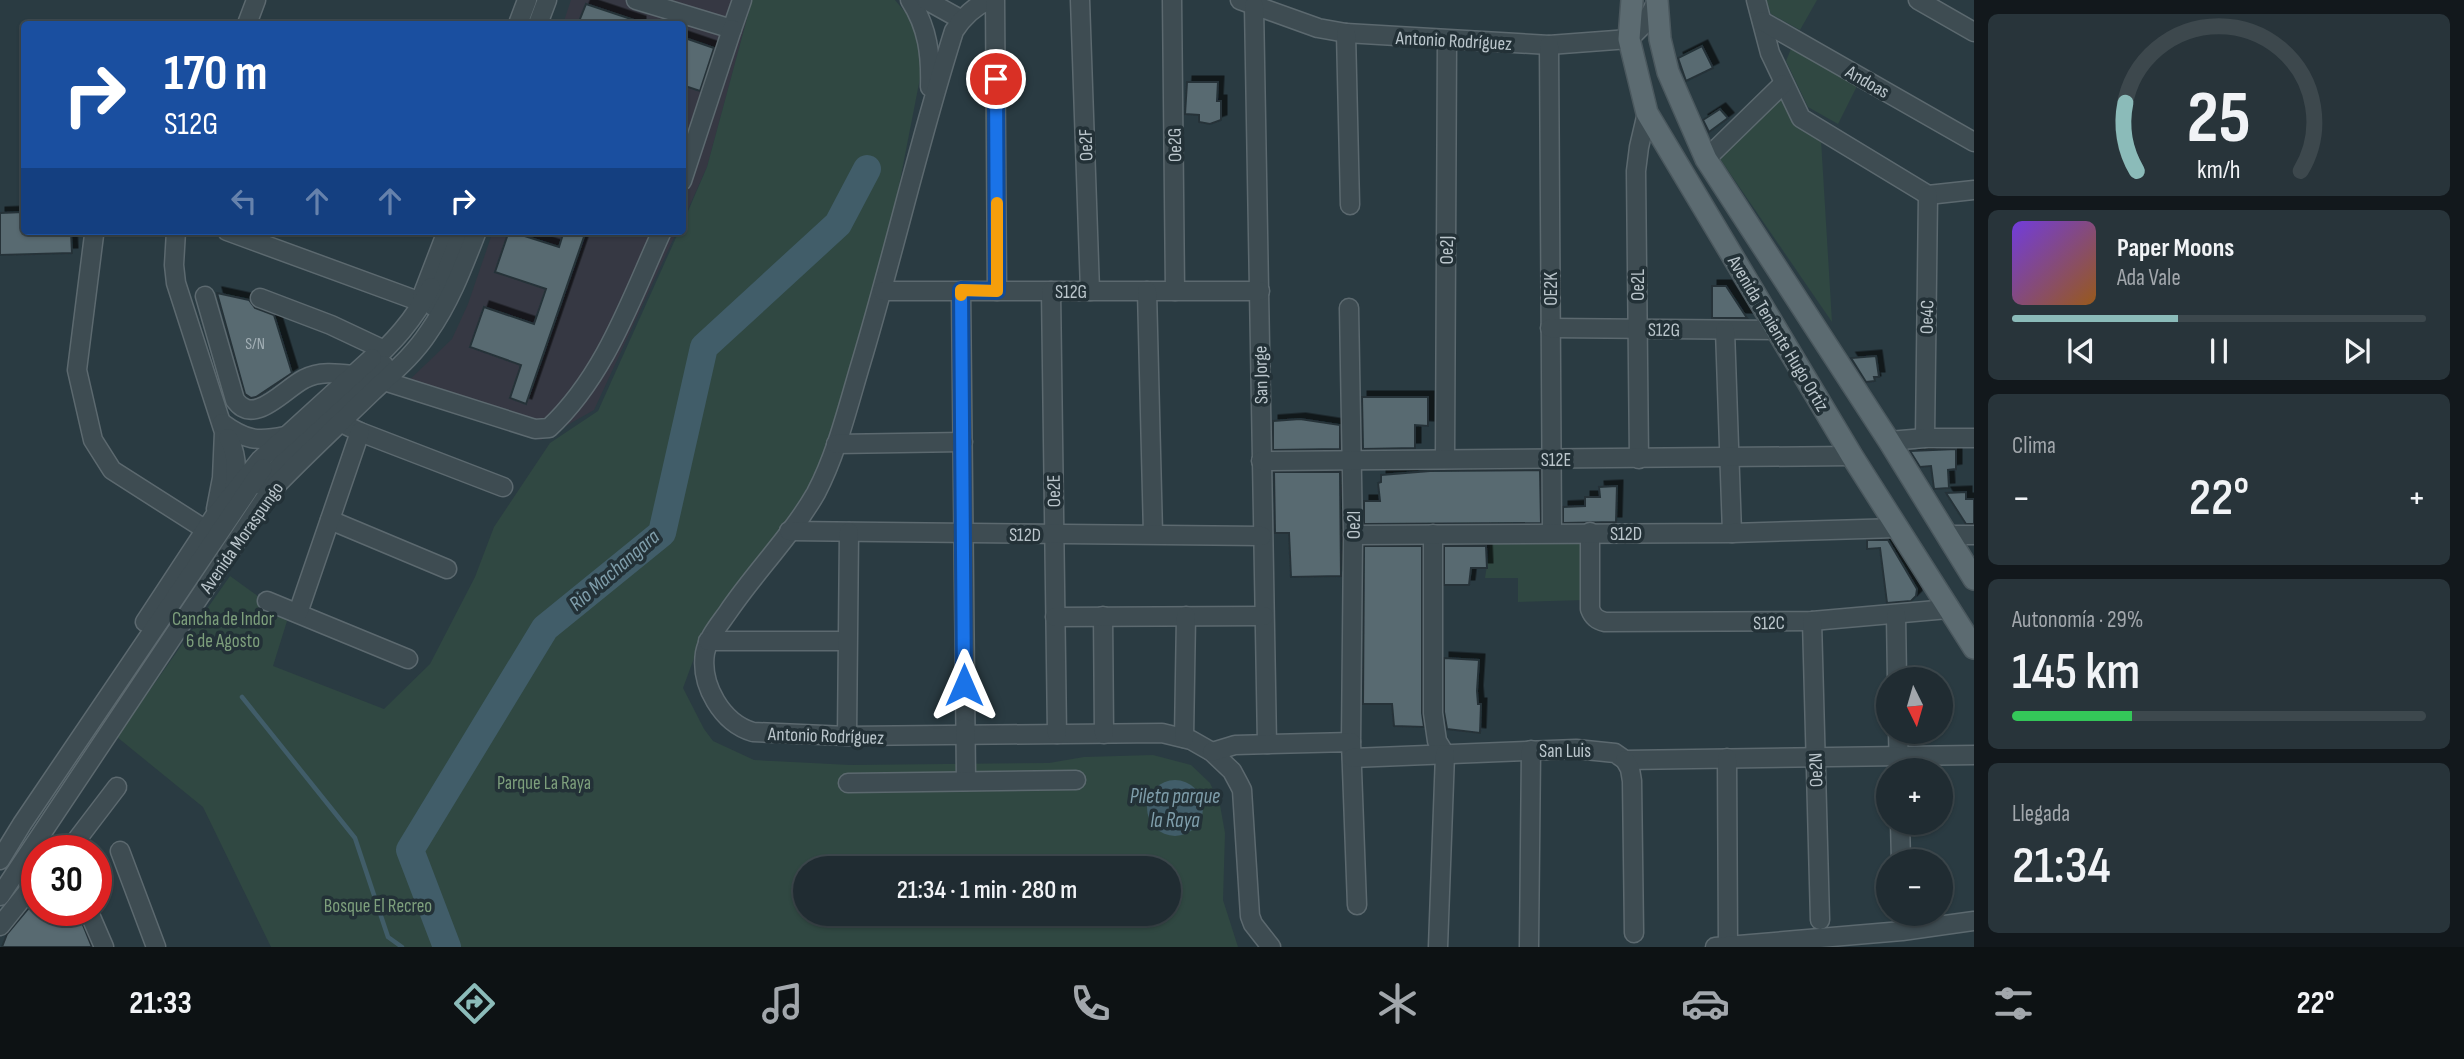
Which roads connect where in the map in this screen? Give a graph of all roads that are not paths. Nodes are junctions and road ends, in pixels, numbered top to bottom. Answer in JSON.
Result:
{"nodes":[{"id":1,"x":256,"y":0,"type":"edge"},
{"id":2,"x":527,"y":0,"type":"edge"},
{"id":3,"x":535,"y":0,"type":"edge"},
{"id":4,"x":547,"y":0,"type":"edge"},
{"id":5,"x":558,"y":0,"type":"edge"},
{"id":6,"x":636,"y":0,"type":"edge"},
{"id":7,"x":699,"y":0,"type":"edge"},
{"id":8,"x":742,"y":0,"type":"edge"},
{"id":9,"x":910,"y":0,"type":"edge"},
{"id":10,"x":926,"y":0,"type":"edge"},
{"id":11,"x":946,"y":0,"type":"edge"},
{"id":12,"x":995,"y":0,"type":"edge"},
{"id":13,"x":1080,"y":0,"type":"edge"},
{"id":14,"x":1172,"y":0,"type":"edge"},
{"id":15,"x":1632,"y":0,"type":"edge"},
{"id":16,"x":1756,"y":0,"type":"edge"},
{"id":17,"x":1918,"y":0,"type":"edge"},
{"id":18,"x":975,"y":1,"type":"edge"},
{"id":19,"x":1651,"y":1,"type":"edge"},
{"id":20,"x":1247,"y":3,"type":"edge"},
{"id":21,"x":693,"y":18,"type":"junction"},
{"id":22,"x":962,"y":20,"type":"junction"},
{"id":23,"x":248,"y":21,"type":"edge"},
{"id":24,"x":520,"y":21,"type":"edge"},
{"id":25,"x":527,"y":21,"type":"edge"},
{"id":26,"x":539,"y":21,"type":"edge"},
{"id":27,"x":550,"y":21,"type":"edge"},
{"id":28,"x":1762,"y":21,"type":"junction"},
{"id":29,"x":732,"y":29,"type":"junction"},
{"id":30,"x":1974,"y":32,"type":"edge"},
{"id":31,"x":1346,"y":33,"type":"junction"},
{"id":32,"x":1629,"y":39,"type":"junction"},
{"id":33,"x":1447,"y":40,"type":"junction"},
{"id":34,"x":1549,"y":45,"type":"junction"},
{"id":35,"x":1783,"y":84,"type":"junction"},
{"id":36,"x":929,"y":108,"type":"junction"},
{"id":37,"x":1647,"y":113,"type":"junction"},
{"id":38,"x":1974,"y":142,"type":"edge"},
{"id":39,"x":1706,"y":159,"type":"junction"},
{"id":40,"x":686,"y":169,"type":"edge"},
{"id":41,"x":1974,"y":190,"type":"edge"},
{"id":42,"x":1928,"y":195,"type":"junction"},
{"id":43,"x":1350,"y":205,"type":"dead end"},
{"id":44,"x":94,"y":235,"type":"dead end"},
{"id":45,"x":176,"y":235,"type":"edge"},
{"id":46,"x":241,"y":235,"type":"edge"},
{"id":47,"x":447,"y":235,"type":"edge"},
{"id":48,"x":448,"y":235,"type":"edge"},
{"id":49,"x":461,"y":235,"type":"edge"},
{"id":50,"x":475,"y":235,"type":"edge"},
{"id":51,"x":660,"y":235,"type":"edge"},
{"id":52,"x":883,"y":290,"type":"junction"},
{"id":53,"x":961,"y":290,"type":"junction"},
{"id":54,"x":1051,"y":290,"type":"junction"},
{"id":55,"x":997,"y":291,"type":"junction"},
{"id":56,"x":1090,"y":291,"type":"junction"},
{"id":57,"x":1147,"y":291,"type":"junction"},
{"id":58,"x":1175,"y":291,"type":"junction"},
{"id":59,"x":1260,"y":291,"type":"junction"},
{"id":60,"x":205,"y":296,"type":"dead end"},
{"id":61,"x":260,"y":298,"type":"dead end"},
{"id":62,"x":421,"y":302,"type":"junction"},
{"id":63,"x":1349,"y":308,"type":"dead end"},
{"id":64,"x":1550,"y":328,"type":"junction"},
{"id":65,"x":1637,"y":329,"type":"junction"},
{"id":66,"x":1725,"y":330,"type":"junction"},
{"id":67,"x":1778,"y":330,"type":"junction"},
{"id":68,"x":382,"y":349,"type":"junction"},
{"id":69,"x":353,"y":375,"type":"junction"},
{"id":70,"x":384,"y":381,"type":"junction"},
{"id":71,"x":326,"y":413,"type":"junction"},
{"id":72,"x":223,"y":428,"type":"junction"},
{"id":73,"x":360,"y":432,"type":"junction"},
{"id":74,"x":285,"y":436,"type":"junction"},
{"id":75,"x":1925,"y":438,"type":"junction"},
{"id":76,"x":1974,"y":438,"type":"edge"},
{"id":77,"x":1889,"y":441,"type":"junction"},
{"id":78,"x":963,"y":442,"type":"junction"},
{"id":79,"x":836,"y":444,"type":"junction"},
{"id":80,"x":1852,"y":456,"type":"junction"},
{"id":81,"x":1728,"y":457,"type":"junction"},
{"id":82,"x":1445,"y":459,"type":"junction"},
{"id":83,"x":1551,"y":459,"type":"junction"},
{"id":84,"x":1639,"y":459,"type":"junction"},
{"id":85,"x":1352,"y":460,"type":"junction"},
{"id":86,"x":1261,"y":461,"type":"junction"},
{"id":87,"x":503,"y":486,"type":"dead end"},
{"id":88,"x":234,"y":491,"type":"junction"},
{"id":89,"x":330,"y":520,"type":"junction"},
{"id":90,"x":210,"y":523,"type":"junction"},
{"id":91,"x":1898,"y":528,"type":"junction"},
{"id":92,"x":789,"y":531,"type":"junction"},
{"id":93,"x":849,"y":532,"type":"junction"},
{"id":94,"x":1590,"y":532,"type":"junction"},
{"id":95,"x":964,"y":533,"type":"junction"},
{"id":96,"x":1552,"y":533,"type":"junction"},
{"id":97,"x":1732,"y":533,"type":"junction"},
{"id":98,"x":1053,"y":534,"type":"junction"},
{"id":99,"x":1153,"y":534,"type":"junction"},
{"id":100,"x":1433,"y":534,"type":"junction"},
{"id":101,"x":1353,"y":535,"type":"junction"},
{"id":102,"x":1947,"y":535,"type":"junction"},
{"id":103,"x":1974,"y":535,"type":"edge"},
{"id":104,"x":1262,"y":536,"type":"junction"},
{"id":105,"x":446,"y":569,"type":"dead end"},
{"id":106,"x":1974,"y":579,"type":"edge"},
{"id":107,"x":267,"y":601,"type":"dead end"},
{"id":108,"x":1948,"y":610,"type":"junction"},
{"id":109,"x":298,"y":613,"type":"junction"},
{"id":110,"x":1896,"y":615,"type":"junction"},
{"id":111,"x":1103,"y":616,"type":"junction"},
{"id":112,"x":1186,"y":616,"type":"junction"},
{"id":113,"x":1264,"y":616,"type":"junction"},
{"id":114,"x":1055,"y":617,"type":"junction"},
{"id":115,"x":1812,"y":621,"type":"junction"},
{"id":116,"x":708,"y":641,"type":"junction"},
{"id":117,"x":847,"y":642,"type":"junction"},
{"id":118,"x":1974,"y":648,"type":"edge"},
{"id":119,"x":408,"y":659,"type":"dead end"},
{"id":120,"x":1897,"y":667,"type":"edge"},
{"id":121,"x":1057,"y":734,"type":"junction"},
{"id":122,"x":1104,"y":734,"type":"junction"},
{"id":123,"x":964,"y":736,"type":"junction"},
{"id":124,"x":847,"y":737,"type":"junction"},
{"id":125,"x":1184,"y":738,"type":"junction"},
{"id":126,"x":1267,"y":744,"type":"junction"},
{"id":127,"x":1352,"y":750,"type":"junction"},
{"id":128,"x":1531,"y":750,"type":"junction"},
{"id":129,"x":1212,"y":752,"type":"junction"},
{"id":130,"x":1445,"y":754,"type":"junction"},
{"id":131,"x":1974,"y":755,"type":"edge"},
{"id":132,"x":1814,"y":757,"type":"junction"},
{"id":133,"x":1727,"y":758,"type":"junction"},
{"id":134,"x":1946,"y":758,"type":"edge"},
{"id":135,"x":1625,"y":760,"type":"junction"},
{"id":136,"x":1876,"y":761,"type":"edge"},
{"id":137,"x":1076,"y":780,"type":"dead end"},
{"id":138,"x":966,"y":781,"type":"junction"},
{"id":139,"x":848,"y":783,"type":"dead end"},
{"id":140,"x":117,"y":787,"type":"dead end"},
{"id":141,"x":80,"y":835,"type":"edge"},
{"id":142,"x":0,"y":841,"type":"edge"},
{"id":143,"x":120,"y":851,"type":"dead end"},
{"id":144,"x":0,"y":860,"type":"edge"},
{"id":145,"x":0,"y":885,"type":"edge"},
{"id":146,"x":0,"y":896,"type":"edge"},
{"id":147,"x":21,"y":900,"type":"edge"},
{"id":148,"x":1357,"y":905,"type":"dead end"},
{"id":149,"x":1974,"y":908,"type":"edge"},
{"id":150,"x":1820,"y":920,"type":"dead end"},
{"id":151,"x":1974,"y":920,"type":"edge"},
{"id":152,"x":1955,"y":923,"type":"joint"},
{"id":153,"x":0,"y":926,"type":"edge"},
{"id":154,"x":95,"y":926,"type":"edge"},
{"id":155,"x":1884,"y":926,"type":"edge"},
{"id":156,"x":1633,"y":933,"type":"dead end"},
{"id":157,"x":1808,"y":943,"type":"edge"},
{"id":158,"x":1529,"y":946,"type":"edge"},
{"id":159,"x":1721,"y":946,"type":"edge"},
{"id":160,"x":104,"y":947,"type":"edge"},
{"id":161,"x":156,"y":947,"type":"edge"},
{"id":162,"x":1271,"y":947,"type":"edge"},
{"id":163,"x":1438,"y":947,"type":"edge"}],
"edges":[{"from":1,"to":23,"type":"street"},
{"from":2,"to":24,"type":"street"},
{"from":3,"to":25,"type":"street"},
{"from":4,"to":26,"type":"street"},
{"from":5,"to":27,"type":"street"},
{"from":6,"to":21,"type":"street"},
{"from":7,"to":21,"type":"street"},
{"from":8,"to":29,"type":"street"},
{"from":9,"to":36,"type":"street"},
{"from":10,"to":22,"type":"street"},
{"from":11,"to":18,"type":"street"},
{"from":12,"to":55,"type":"street"},
{"from":13,"to":56,"type":"street","name":"Oe2F"},
{"from":14,"to":58,"type":"street","name":"Oe2G"},
{"from":15,"to":32,"type":"main road","name":"Avenida Teniente Hugo Ortiz"},
{"from":16,"to":28,"type":"street"},
{"from":17,"to":30,"type":"street"},
{"from":18,"to":22,"type":"street"},
{"from":19,"to":32,"type":"street"},
{"from":19,"to":39,"type":"main road","name":"Avenida Teniente Hugo Ortiz"},
{"from":20,"to":31,"type":"street","name":"Antonio Rodríguez"},
{"from":20,"to":59,"type":"street","name":"San Jorge"},
{"from":21,"to":29,"type":"street"},
{"from":22,"to":36,"type":"street"},
{"from":28,"to":35,"type":"street"},
{"from":28,"to":38,"type":"street","name":"Andoas"},
{"from":29,"to":40,"type":"street"},
{"from":31,"to":33,"type":"street","name":"Antonio Rodríguez"},
{"from":31,"to":43,"type":"street"},
{"from":32,"to":34,"type":"street","name":"Antonio Rodríguez"},
{"from":32,"to":37,"type":"main road","name":"Avenida Teniente Hugo Ortiz"},
{"from":33,"to":34,"type":"street","name":"Antonio Rodríguez"},
{"from":33,"to":82,"type":"street","name":"Oe2J"},
{"from":34,"to":64,"type":"street","name":"OE2K"},
{"from":35,"to":39,"type":"street"},
{"from":35,"to":42,"type":"street"},
{"from":36,"to":52,"type":"street"},
{"from":37,"to":65,"type":"street","name":"Oe2L"},
{"from":37,"to":67,"type":"main road","name":"Avenida Teniente Hugo Ortiz"},
{"from":39,"to":77,"type":"main road","name":"Avenida Teniente Hugo Ortiz"},
{"from":41,"to":42,"type":"street"},
{"from":42,"to":75,"type":"street","name":"Oe4C"},
{"from":44,"to":90,"type":"street"},
{"from":45,"to":72,"type":"street"},
{"from":46,"to":62,"type":"street"},
{"from":47,"to":62,"type":"street","name":"Avenida Moraspungo"},
{"from":48,"to":71,"type":"street"},
{"from":49,"to":71,"type":"street"},
{"from":50,"to":70,"type":"street","name":"Avenida Moraspungo"},
{"from":51,"to":70,"type":"street"},
{"from":52,"to":53,"type":"street","name":"S12G"},
{"from":52,"to":79,"type":"street"},
{"from":53,"to":55,"type":"street","name":"S12G"},
{"from":53,"to":78,"type":"street"},
{"from":54,"to":55,"type":"street","name":"S12G"},
{"from":54,"to":56,"type":"street","name":"S12G"},
{"from":54,"to":98,"type":"street","name":"Oe2E"},
{"from":56,"to":57,"type":"street","name":"S12G"},
{"from":57,"to":58,"type":"street","name":"S12G"},
{"from":57,"to":99,"type":"street"},
{"from":58,"to":59,"type":"street","name":"S12G"},
{"from":59,"to":86,"type":"street","name":"San Jorge"},
{"from":60,"to":69,"type":"street"},
{"from":61,"to":68,"type":"street"},
{"from":62,"to":68,"type":"street","name":"Avenida Moraspungo"},
{"from":63,"to":85,"type":"street","name":"Oe2I"},
{"from":64,"to":65,"type":"street","name":"S12G"},
{"from":64,"to":83,"type":"street","name":"OE2K"},
{"from":65,"to":66,"type":"street","name":"S12G"},
{"from":65,"to":84,"type":"street","name":"Oe2L"},
{"from":66,"to":67,"type":"street","name":"S12G"},
{"from":66,"to":81,"type":"street"},
{"from":67,"to":80,"type":"main road","name":"Avenida Teniente Hugo Ortiz"},
{"from":68,"to":69,"type":"street","name":"Avenida Moraspungo"},
{"from":69,"to":71,"type":"street","name":"Avenida Moraspungo"},
{"from":70,"to":71,"type":"street","name":"Avenida Moraspungo"},
{"from":71,"to":73,"type":"street"},
{"from":71,"to":74,"type":"street","name":"Avenida Moraspungo"},
{"from":71,"to":144,"type":"street"},
{"from":71,"to":145,"type":"street"},
{"from":71,"to":146,"type":"street","name":"Avenida Moraspungo"},
{"from":72,"to":74,"type":"street"},
{"from":72,"to":88,"type":"street"},
{"from":72,"to":90,"type":"street"},
{"from":73,"to":87,"type":"street"},
{"from":73,"to":89,"type":"street"},
{"from":74,"to":88,"type":"street","name":"Avenida Moraspungo"},
{"from":75,"to":76,"type":"street"},
{"from":75,"to":77,"type":"street"},
{"from":77,"to":102,"type":"main road","name":"Avenida Teniente Hugo Ortiz"},
{"from":78,"to":79,"type":"street"},
{"from":78,"to":95,"type":"street"},
{"from":79,"to":92,"type":"street"},
{"from":80,"to":81,"type":"street","name":"S12E"},
{"from":80,"to":91,"type":"main road","name":"Avenida Teniente Hugo Ortiz"},
{"from":81,"to":84,"type":"street","name":"S12E"},
{"from":81,"to":97,"type":"street"},
{"from":82,"to":83,"type":"street","name":"S12E"},
{"from":82,"to":85,"type":"street","name":"S12E"},
{"from":83,"to":84,"type":"street","name":"S12E"},
{"from":83,"to":96,"type":"street","name":"OE2K"},
{"from":85,"to":86,"type":"street","name":"S12E"},
{"from":85,"to":101,"type":"street","name":"Oe2I"},
{"from":86,"to":104,"type":"street","name":"San Jorge"},
{"from":88,"to":90,"type":"street","name":"Avenida Moraspungo"},
{"from":89,"to":105,"type":"street"},
{"from":89,"to":109,"type":"street"},
{"from":90,"to":142,"type":"street","name":"Avenida Moraspungo"},
{"from":91,"to":97,"type":"street","name":"S12D"},
{"from":91,"to":108,"type":"main road","name":"Avenida Teniente Hugo Ortiz"},
{"from":92,"to":93,"type":"street","name":"S12D"},
{"from":92,"to":116,"type":"street"},
{"from":93,"to":95,"type":"street","name":"S12D"},
{"from":93,"to":117,"type":"street"},
{"from":94,"to":96,"type":"street","name":"S12D"},
{"from":94,"to":97,"type":"street","name":"S12D"},
{"from":94,"to":115,"type":"street","name":"S12C"},
{"from":95,"to":98,"type":"street","name":"S12D"},
{"from":95,"to":123,"type":"street"},
{"from":96,"to":100,"type":"street","name":"S12D"},
{"from":98,"to":99,"type":"street","name":"S12D"},
{"from":98,"to":114,"type":"street","name":"Oe2E"},
{"from":99,"to":104,"type":"street","name":"S12D"},
{"from":100,"to":101,"type":"street","name":"S12D"},
{"from":100,"to":130,"type":"street"},
{"from":101,"to":127,"type":"street","name":"Oe2I"},
{"from":102,"to":103,"type":"street"},
{"from":102,"to":106,"type":"main road","name":"Avenida Teniente Hugo Ortiz"},
{"from":104,"to":113,"type":"street","name":"San Jorge"},
{"from":107,"to":109,"type":"street"},
{"from":108,"to":110,"type":"street","name":"S12C"},
{"from":108,"to":118,"type":"main road","name":"Avenida Teniente Hugo Ortiz"},
{"from":109,"to":119,"type":"street"},
{"from":110,"to":115,"type":"street","name":"S12C"},
{"from":110,"to":120,"type":"street"},
{"from":111,"to":112,"type":"street"},
{"from":111,"to":114,"type":"street"},
{"from":111,"to":122,"type":"street"},
{"from":112,"to":113,"type":"street"},
{"from":112,"to":125,"type":"street"},
{"from":113,"to":126,"type":"street","name":"San Jorge"},
{"from":114,"to":121,"type":"street","name":"Oe2E"},
{"from":115,"to":132,"type":"street","name":"Oe2N"},
{"from":116,"to":117,"type":"street"},
{"from":116,"to":124,"type":"street","name":"Antonio Rodríguez"},
{"from":117,"to":124,"type":"street"},
{"from":121,"to":122,"type":"street","name":"Antonio Rodríguez"},
{"from":121,"to":123,"type":"street","name":"Antonio Rodríguez"},
{"from":122,"to":125,"type":"street","name":"Antonio Rodríguez"},
{"from":123,"to":124,"type":"street","name":"Antonio Rodríguez"},
{"from":123,"to":138,"type":"street"},
{"from":125,"to":129,"type":"street","name":"Antonio Rodríguez"},
{"from":126,"to":127,"type":"street","name":"San Luis"},
{"from":126,"to":129,"type":"street","name":"San Luis"},
{"from":127,"to":130,"type":"street","name":"San Luis"},
{"from":127,"to":148,"type":"street","name":"Oe2I"},
{"from":128,"to":130,"type":"street","name":"San Luis"},
{"from":128,"to":135,"type":"street","name":"San Luis"},
{"from":128,"to":158,"type":"street"},
{"from":129,"to":162,"type":"street","name":"Antonio Rodríguez"},
{"from":130,"to":163,"type":"street"},
{"from":131,"to":134,"type":"street","name":"San Luis"},
{"from":132,"to":133,"type":"street","name":"San Luis"},
{"from":132,"to":136,"type":"street","name":"San Luis"},
{"from":132,"to":150,"type":"street","name":"Oe2N"},
{"from":133,"to":135,"type":"street","name":"San Luis"},
{"from":133,"to":159,"type":"street"},
{"from":135,"to":156,"type":"street"},
{"from":137,"to":138,"type":"street"},
{"from":138,"to":139,"type":"street"},
{"from":140,"to":141,"type":"street"},
{"from":143,"to":161,"type":"street"},
{"from":147,"to":153,"type":"street"},
{"from":149,"to":152,"type":"street"},
{"from":151,"to":152,"type":"street"},
{"from":154,"to":160,"type":"street"},
{"from":155,"to":157,"type":"street"},
{"from":157,"to":159,"type":"street"}]}
